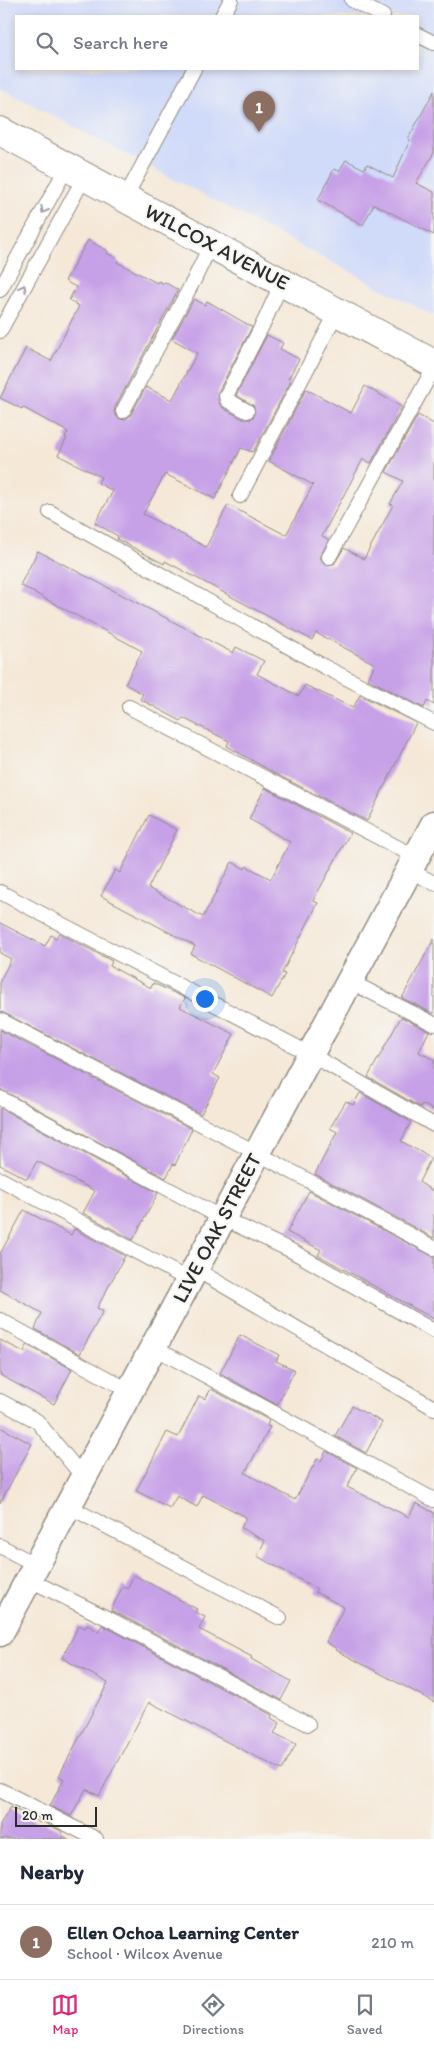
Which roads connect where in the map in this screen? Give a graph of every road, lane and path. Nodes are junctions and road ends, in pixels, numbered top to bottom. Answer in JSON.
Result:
{"nodes":[{"id":1,"x":231,"y":0,"type":"edge"},
{"id":2,"x":352,"y":0,"type":"edge"},
{"id":3,"x":223,"y":15,"type":"edge"},
{"id":4,"x":381,"y":15,"type":"edge"},
{"id":5,"x":419,"y":36,"type":"edge"},
{"id":6,"x":434,"y":43,"type":"edge"},
{"id":7,"x":193,"y":70,"type":"edge"},
{"id":8,"x":0,"y":131,"type":"edge"},
{"id":9,"x":76,"y":172,"type":"junction"},
{"id":10,"x":125,"y":198,"type":"junction"},
{"id":11,"x":211,"y":244,"type":"junction"},
{"id":12,"x":282,"y":282,"type":"junction"},
{"id":13,"x":0,"y":290,"type":"edge"},
{"id":14,"x":337,"y":312,"type":"junction"},
{"id":15,"x":0,"y":331,"type":"edge"},
{"id":16,"x":434,"y":364,"type":"edge"},
{"id":17,"x":434,"y":368,"type":"edge"},
{"id":18,"x":123,"y":411,"type":"dead end"},
{"id":19,"x":247,"y":411,"type":"dead end"},
{"id":20,"x":240,"y":496,"type":"dead end"},
{"id":21,"x":50,"y":512,"type":"dead end"},
{"id":22,"x":329,"y":558,"type":"dead end"},
{"id":23,"x":129,"y":708,"type":"dead end"},
{"id":24,"x":434,"y":723,"type":"edge"},
{"id":25,"x":434,"y":824,"type":"edge"},
{"id":26,"x":412,"y":864,"type":"junction"},
{"id":27,"x":434,"y":883,"type":"edge"},
{"id":28,"x":0,"y":892,"type":"edge"},
{"id":29,"x":349,"y":981,"type":"junction"},
{"id":30,"x":0,"y":1020,"type":"edge"},
{"id":31,"x":434,"y":1024,"type":"edge"},
{"id":32,"x":310,"y":1054,"type":"junction"},
{"id":33,"x":0,"y":1098,"type":"edge"},
{"id":34,"x":434,"y":1125,"type":"edge"},
{"id":35,"x":257,"y":1153,"type":"junction"},
{"id":36,"x":0,"y":1179,"type":"edge"},
{"id":37,"x":222,"y":1218,"type":"junction"},
{"id":38,"x":434,"y":1248,"type":"edge"},
{"id":39,"x":192,"y":1275,"type":"junction"},
{"id":40,"x":0,"y":1320,"type":"edge"},
{"id":41,"x":434,"y":1331,"type":"edge"},
{"id":42,"x":153,"y":1347,"type":"junction"},
{"id":43,"x":130,"y":1391,"type":"junction"},
{"id":44,"x":0,"y":1401,"type":"edge"},
{"id":45,"x":434,"y":1408,"type":"edge"},
{"id":46,"x":83,"y":1477,"type":"junction"},
{"id":47,"x":434,"y":1500,"type":"edge"},
{"id":48,"x":68,"y":1506,"type":"junction"},
{"id":49,"x":0,"y":1546,"type":"edge"},
{"id":50,"x":32,"y":1572,"type":"junction"},
{"id":51,"x":280,"y":1618,"type":"dead end"},
{"id":52,"x":0,"y":1633,"type":"edge"},
{"id":53,"x":308,"y":1724,"type":"dead end"},
{"id":54,"x":0,"y":1790,"type":"edge"},
{"id":55,"x":96,"y":1839,"type":"edge"}],
"edges":[{"from":1,"to":3,"type":"lane"},
{"from":2,"to":4,"type":"lane"},
{"from":5,"to":6,"type":"lane"},
{"from":7,"to":10,"type":"lane"},
{"from":8,"to":9,"type":"street","name":"WILCOX AVENUE"},
{"from":9,"to":10,"type":"street","name":"WILCOX AVENUE"},
{"from":9,"to":13,"type":"lane","one_way":true},
{"from":15,"to":9,"type":"lane","one_way":true},
{"from":10,"to":11,"type":"street","name":"WILCOX AVENUE"},
{"from":11,"to":12,"type":"street","name":"WILCOX AVENUE"},
{"from":11,"to":18,"type":"lane"},
{"from":12,"to":14,"type":"street","name":"WILCOX AVENUE"},
{"from":12,"to":19,"type":"lane"},
{"from":14,"to":16,"type":"street","name":"WILCOX AVENUE"},
{"from":14,"to":20,"type":"lane"},
{"from":17,"to":22,"type":"lane"},
{"from":21,"to":24,"type":"lane"},
{"from":23,"to":26,"type":"lane"},
{"from":25,"to":26,"type":"street","name":"LIVE OAK STREET"},
{"from":26,"to":27,"type":"lane"},
{"from":26,"to":29,"type":"street","name":"LIVE OAK STREET"},
{"from":28,"to":32,"type":"lane"},
{"from":29,"to":31,"type":"lane"},
{"from":29,"to":32,"type":"street","name":"LIVE OAK STREET"},
{"from":30,"to":35,"type":"lane"},
{"from":32,"to":34,"type":"lane"},
{"from":32,"to":35,"type":"street","name":"LIVE OAK STREET"},
{"from":33,"to":37,"type":"lane"},
{"from":35,"to":37,"type":"street","name":"LIVE OAK STREET"},
{"from":35,"to":38,"type":"lane"},
{"from":36,"to":39,"type":"lane"},
{"from":37,"to":39,"type":"street","name":"LIVE OAK STREET"},
{"from":37,"to":41,"type":"lane"},
{"from":39,"to":42,"type":"street","name":"LIVE OAK STREET"},
{"from":39,"to":45,"type":"lane"},
{"from":40,"to":43,"type":"lane"},
{"from":42,"to":43,"type":"street","name":"LIVE OAK STREET"},
{"from":42,"to":47,"type":"lane"},
{"from":43,"to":46,"type":"street","name":"LIVE OAK STREET"},
{"from":44,"to":46,"type":"lane"},
{"from":46,"to":48,"type":"street","name":"LIVE OAK STREET"},
{"from":48,"to":50,"type":"street","name":"LIVE OAK STREET"},
{"from":48,"to":51,"type":"lane"},
{"from":49,"to":50,"type":"lane"},
{"from":50,"to":52,"type":"street","name":"LIVE OAK STREET"},
{"from":50,"to":53,"type":"lane"},
{"from":54,"to":55,"type":"lane"}]}
